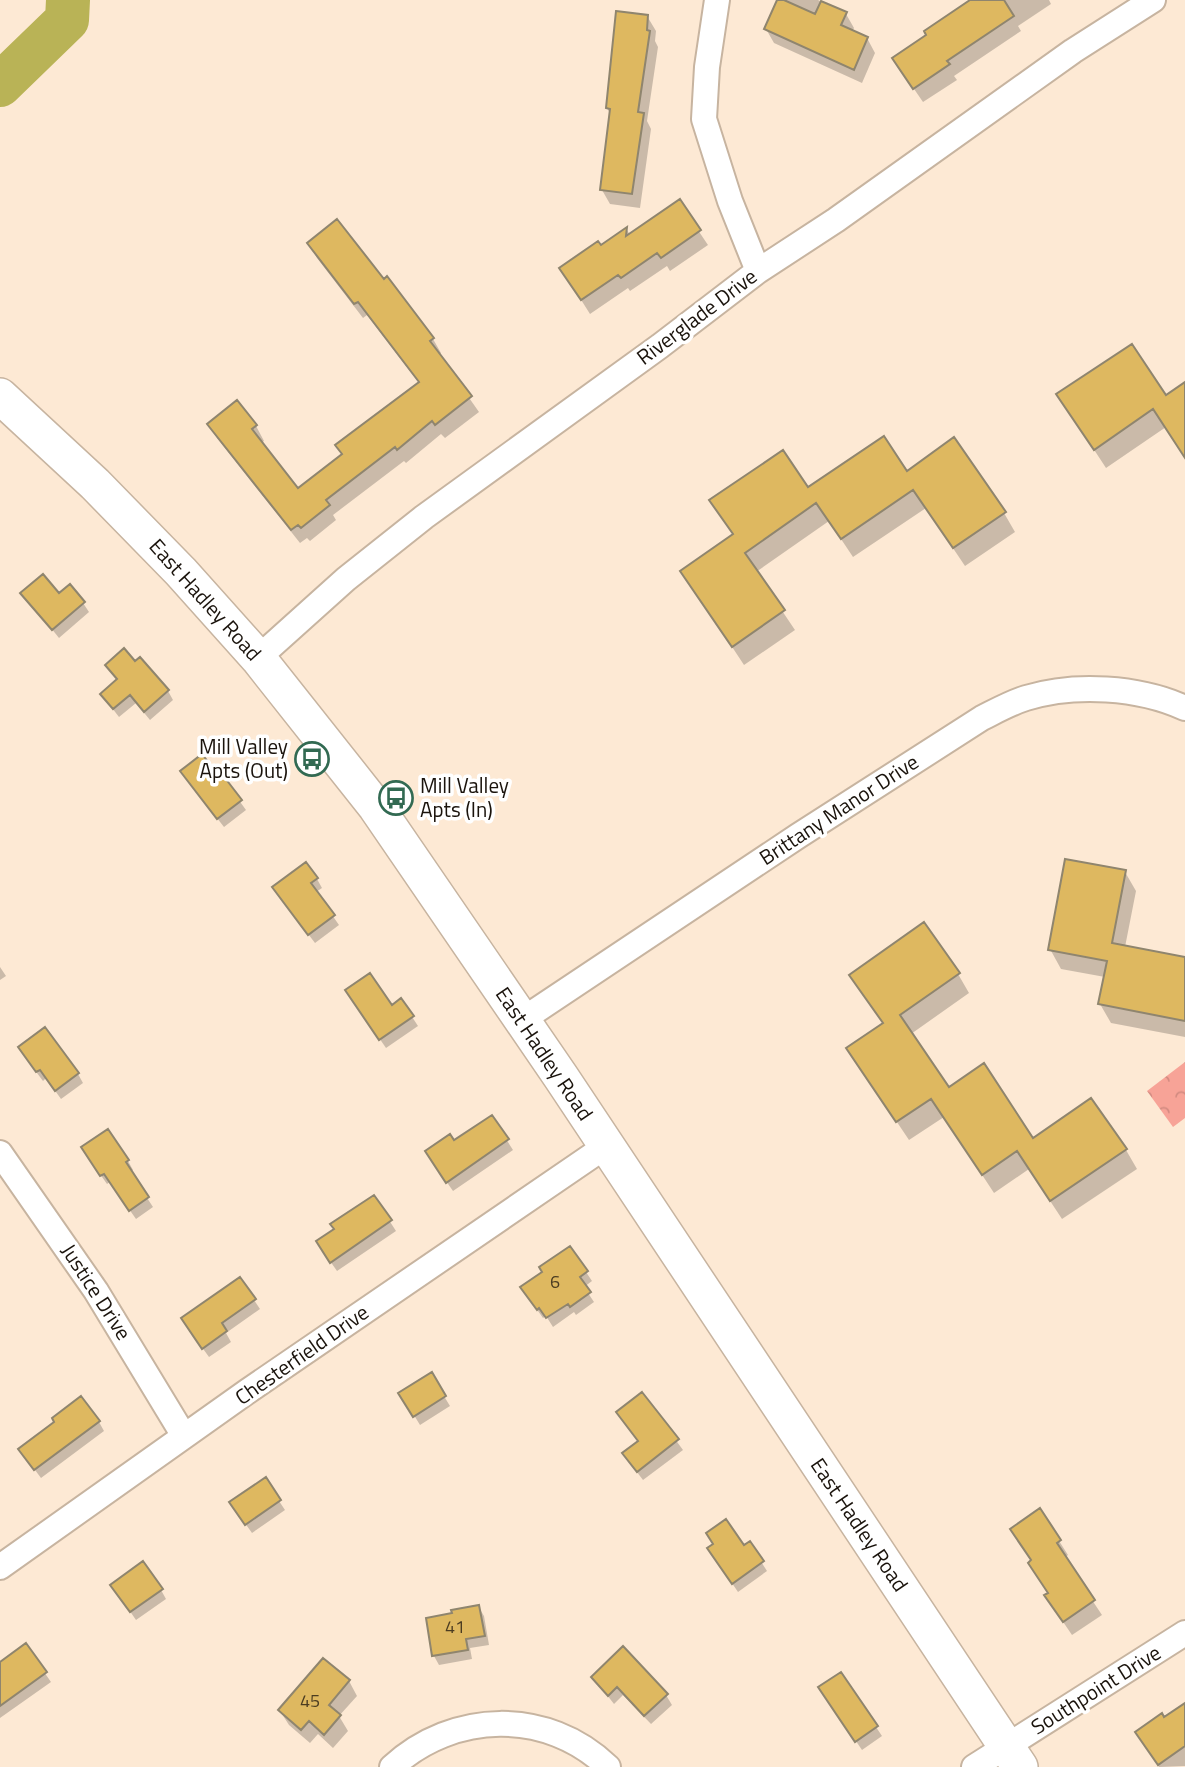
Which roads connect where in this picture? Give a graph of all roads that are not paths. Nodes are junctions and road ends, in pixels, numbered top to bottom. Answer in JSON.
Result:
{"nodes":[{"id":1,"x":717,"y":0,"type":"edge"},
{"id":2,"x":1153,"y":0,"type":"edge"},
{"id":3,"x":758,"y":271,"type":"junction"},
{"id":4,"x":0,"y":396,"type":"edge"},
{"id":5,"x":258,"y":658,"type":"junction"},
{"id":6,"x":1185,"y":708,"type":"edge"},
{"id":7,"x":522,"y":1020,"type":"junction"},
{"id":8,"x":606,"y":1146,"type":"junction"},
{"id":9,"x":0,"y":1153,"type":"edge"},
{"id":10,"x":184,"y":1436,"type":"junction"},
{"id":11,"x":0,"y":1567,"type":"edge"},
{"id":12,"x":1185,"y":1633,"type":"edge"},
{"id":13,"x":1013,"y":1757,"type":"edge"},
{"id":14,"x":392,"y":1767,"type":"edge"},
{"id":15,"x":608,"y":1767,"type":"edge"},
{"id":16,"x":974,"y":1767,"type":"edge"}],
"edges":[{"from":1,"to":3,"type":"street"},
{"from":2,"to":3,"type":"street","name":"Riverglade Drive"},
{"from":3,"to":5,"type":"street","name":"Riverglade Drive"},
{"from":4,"to":5,"type":"street","name":"East Hadley Road"},
{"from":5,"to":7,"type":"street","name":"East Hadley Road"},
{"from":6,"to":7,"type":"street","name":"Brittany Manor Drive"},
{"from":7,"to":8,"type":"street","name":"East Hadley Road"},
{"from":8,"to":10,"type":"street","name":"Chesterfield Drive"},
{"from":8,"to":13,"type":"street","name":"East Hadley Road"},
{"from":9,"to":10,"type":"street","name":"Justice Drive"},
{"from":10,"to":11,"type":"street","name":"Chesterfield Drive"},
{"from":12,"to":13,"type":"street","name":"Southpoint Drive"},
{"from":13,"to":16,"type":"street","name":"Southpoint Drive"},
{"from":14,"to":15,"type":"street"}]}
